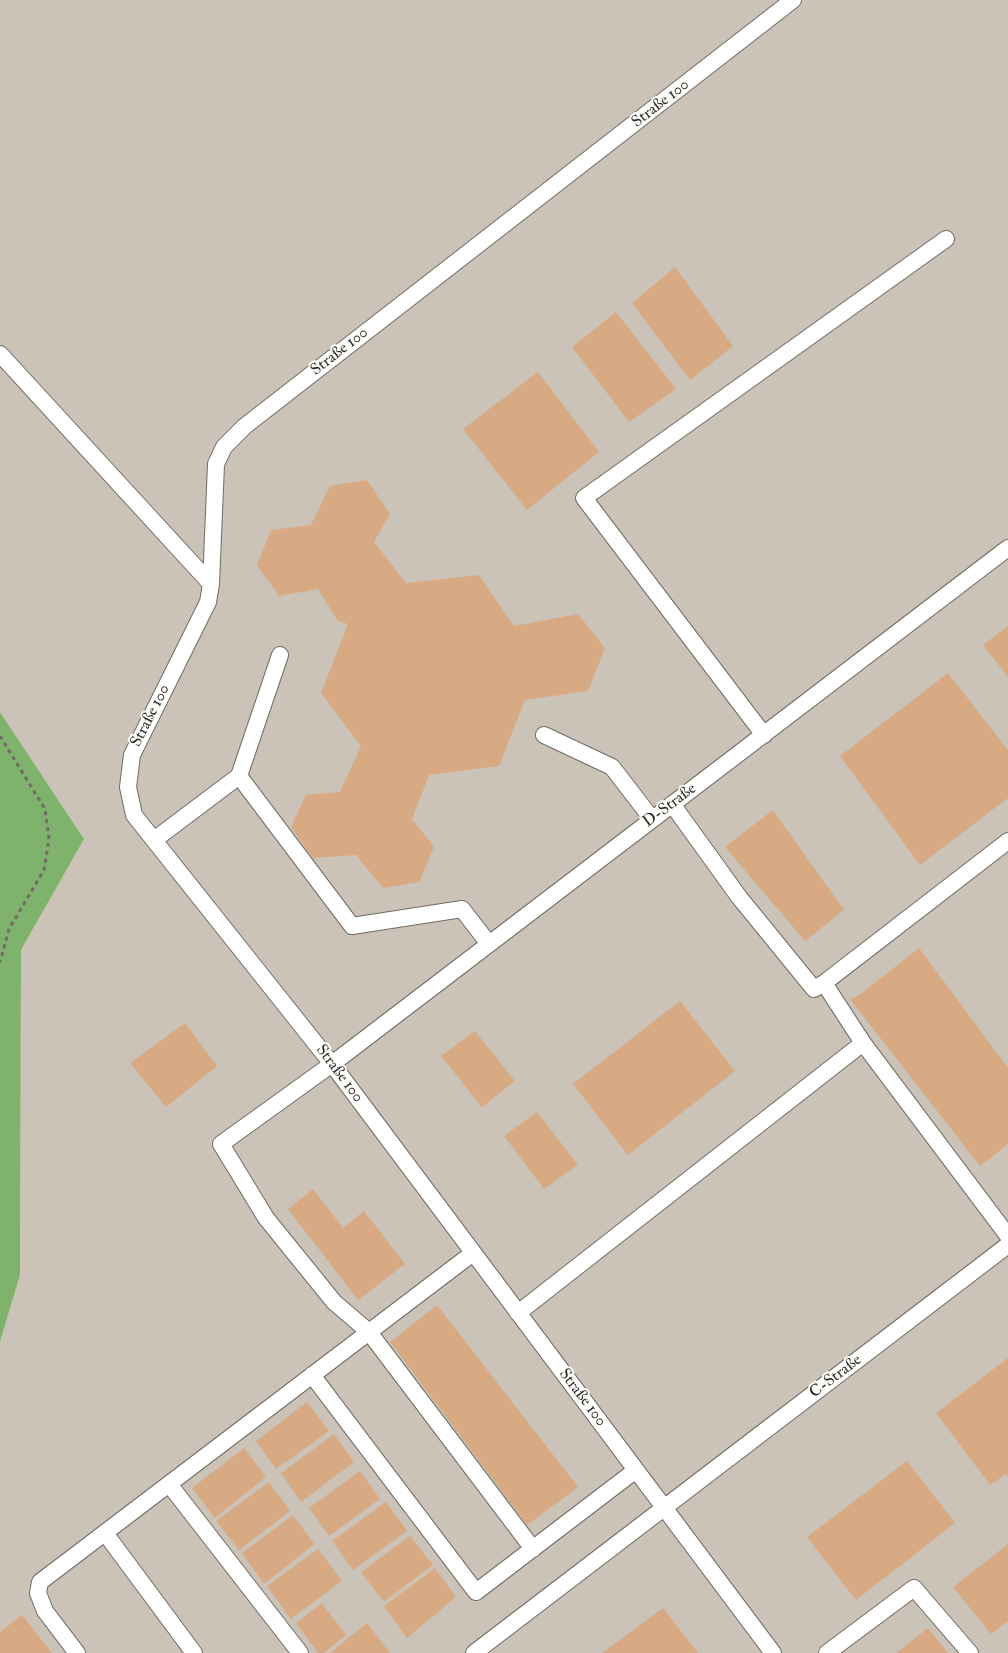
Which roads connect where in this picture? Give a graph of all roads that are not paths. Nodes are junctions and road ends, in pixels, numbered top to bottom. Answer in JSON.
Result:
{"nodes":[{"id":1,"x":793,"y":0,"type":"edge"},
{"id":2,"x":946,"y":239,"type":"dead end"},
{"id":3,"x":0,"y":354,"type":"edge"},
{"id":4,"x":1008,"y":548,"type":"edge"},
{"id":5,"x":211,"y":584,"type":"junction"},
{"id":6,"x":280,"y":655,"type":"dead end"},
{"id":7,"x":764,"y":734,"type":"junction"},
{"id":8,"x":544,"y":736,"type":"dead end"},
{"id":9,"x":239,"y":776,"type":"junction"},
{"id":10,"x":672,"y":804,"type":"junction"},
{"id":11,"x":652,"y":820,"type":"junction"},
{"id":12,"x":154,"y":840,"type":"junction"},
{"id":13,"x":1008,"y":842,"type":"edge"},
{"id":14,"x":489,"y":944,"type":"junction"},
{"id":15,"x":824,"y":983,"type":"junction"},
{"id":16,"x":863,"y":1044,"type":"junction"},
{"id":17,"x":332,"y":1064,"type":"junction"},
{"id":18,"x":1008,"y":1236,"type":"edge"},
{"id":19,"x":1008,"y":1245,"type":"edge"},
{"id":20,"x":473,"y":1253,"type":"junction"},
{"id":21,"x":518,"y":1313,"type":"junction"},
{"id":22,"x":369,"y":1332,"type":"junction"},
{"id":23,"x":312,"y":1375,"type":"junction"},
{"id":24,"x":636,"y":1470,"type":"junction"},
{"id":25,"x":169,"y":1484,"type":"junction"},
{"id":26,"x":665,"y":1509,"type":"junction"},
{"id":27,"x":105,"y":1533,"type":"junction"},
{"id":28,"x":533,"y":1549,"type":"junction"},
{"id":29,"x":77,"y":1653,"type":"edge"},
{"id":30,"x":194,"y":1653,"type":"edge"},
{"id":31,"x":300,"y":1653,"type":"edge"},
{"id":32,"x":474,"y":1653,"type":"edge"},
{"id":33,"x":772,"y":1653,"type":"edge"},
{"id":34,"x":827,"y":1653,"type":"edge"},
{"id":35,"x":970,"y":1653,"type":"edge"}],
"edges":[{"from":1,"to":5,"type":"lane","name":"Straße 100"},
{"from":2,"to":7,"type":"lane"},
{"from":3,"to":5,"type":"lane"},
{"from":4,"to":7,"type":"lane","name":"D-Straße"},
{"from":5,"to":12,"type":"lane","name":"Straße 100"},
{"from":6,"to":9,"type":"lane"},
{"from":7,"to":10,"type":"lane","name":"D-Straße"},
{"from":8,"to":11,"type":"lane"},
{"from":9,"to":12,"type":"lane"},
{"from":9,"to":14,"type":"lane"},
{"from":10,"to":11,"type":"lane","name":"D-Straße"},
{"from":10,"to":15,"type":"lane"},
{"from":11,"to":14,"type":"lane","name":"D-Straße"},
{"from":12,"to":17,"type":"lane","name":"Straße 100"},
{"from":13,"to":15,"type":"lane"},
{"from":14,"to":17,"type":"lane","name":"D-Straße"},
{"from":15,"to":16,"type":"lane"},
{"from":16,"to":18,"type":"lane"},
{"from":16,"to":21,"type":"lane"},
{"from":17,"to":20,"type":"lane","name":"Straße 100"},
{"from":17,"to":22,"type":"lane","name":"D-Straße"},
{"from":19,"to":26,"type":"lane","name":"C-Straße"},
{"from":20,"to":21,"type":"lane","name":"Straße 100"},
{"from":20,"to":22,"type":"lane"},
{"from":21,"to":24,"type":"lane","name":"Straße 100"},
{"from":22,"to":23,"type":"lane"},
{"from":22,"to":28,"type":"lane"},
{"from":23,"to":25,"type":"lane"},
{"from":23,"to":28,"type":"lane"},
{"from":24,"to":26,"type":"lane","name":"Straße 100"},
{"from":24,"to":28,"type":"lane"},
{"from":25,"to":27,"type":"lane"},
{"from":25,"to":31,"type":"lane"},
{"from":26,"to":32,"type":"lane","name":"C-Straße"},
{"from":26,"to":33,"type":"lane","name":"Straße 100"},
{"from":27,"to":29,"type":"lane"},
{"from":27,"to":30,"type":"lane"},
{"from":34,"to":35,"type":"lane"}]}
